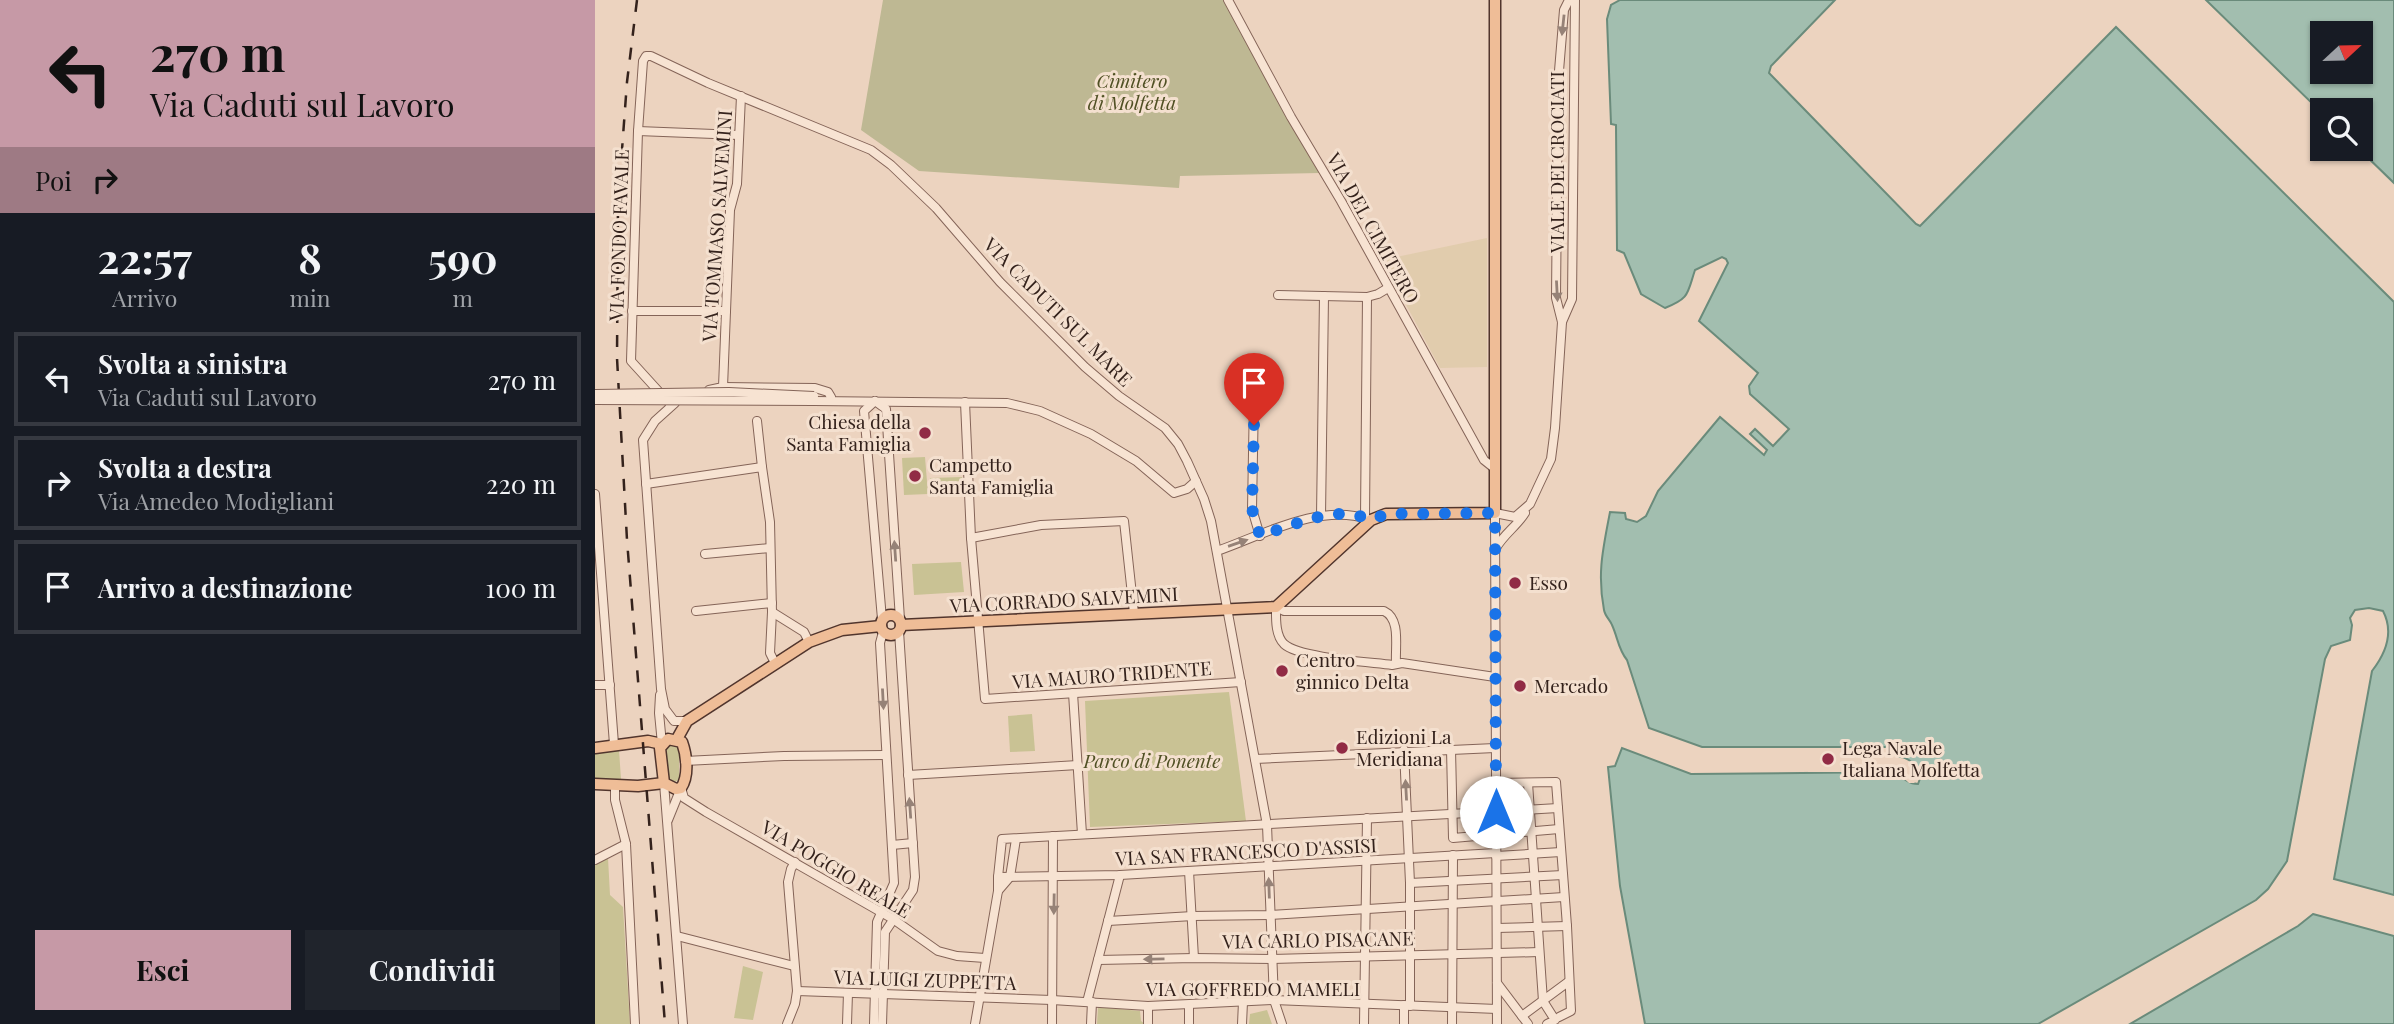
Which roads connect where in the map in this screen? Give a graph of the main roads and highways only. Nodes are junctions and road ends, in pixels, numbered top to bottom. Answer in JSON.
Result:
{"nodes":[{"id":1,"x":1495,"y":0,"type":"edge"},
{"id":2,"x":900,"y":625,"type":"junction"},
{"id":3,"x":882,"y":626,"type":"junction"},
{"id":4,"x":677,"y":739,"type":"junction"},
{"id":5,"x":662,"y":744,"type":"junction"},
{"id":6,"x":595,"y":748,"type":"edge"},
{"id":7,"x":664,"y":783,"type":"junction"},
{"id":8,"x":595,"y":784,"type":"edge"}],
"edges":[{"from":1,"to":2,"type":"main road","name":"VIA CORRADO SALVEMINI"},
{"from":2,"to":3,"type":"main road"},
{"from":2,"to":3,"type":"main road"},
{"from":3,"to":4,"type":"main road"},
{"from":4,"to":5,"type":"main road"},
{"from":4,"to":7,"type":"main road"},
{"from":5,"to":6,"type":"main road"},
{"from":5,"to":7,"type":"main road"},
{"from":7,"to":8,"type":"main road"}]}
